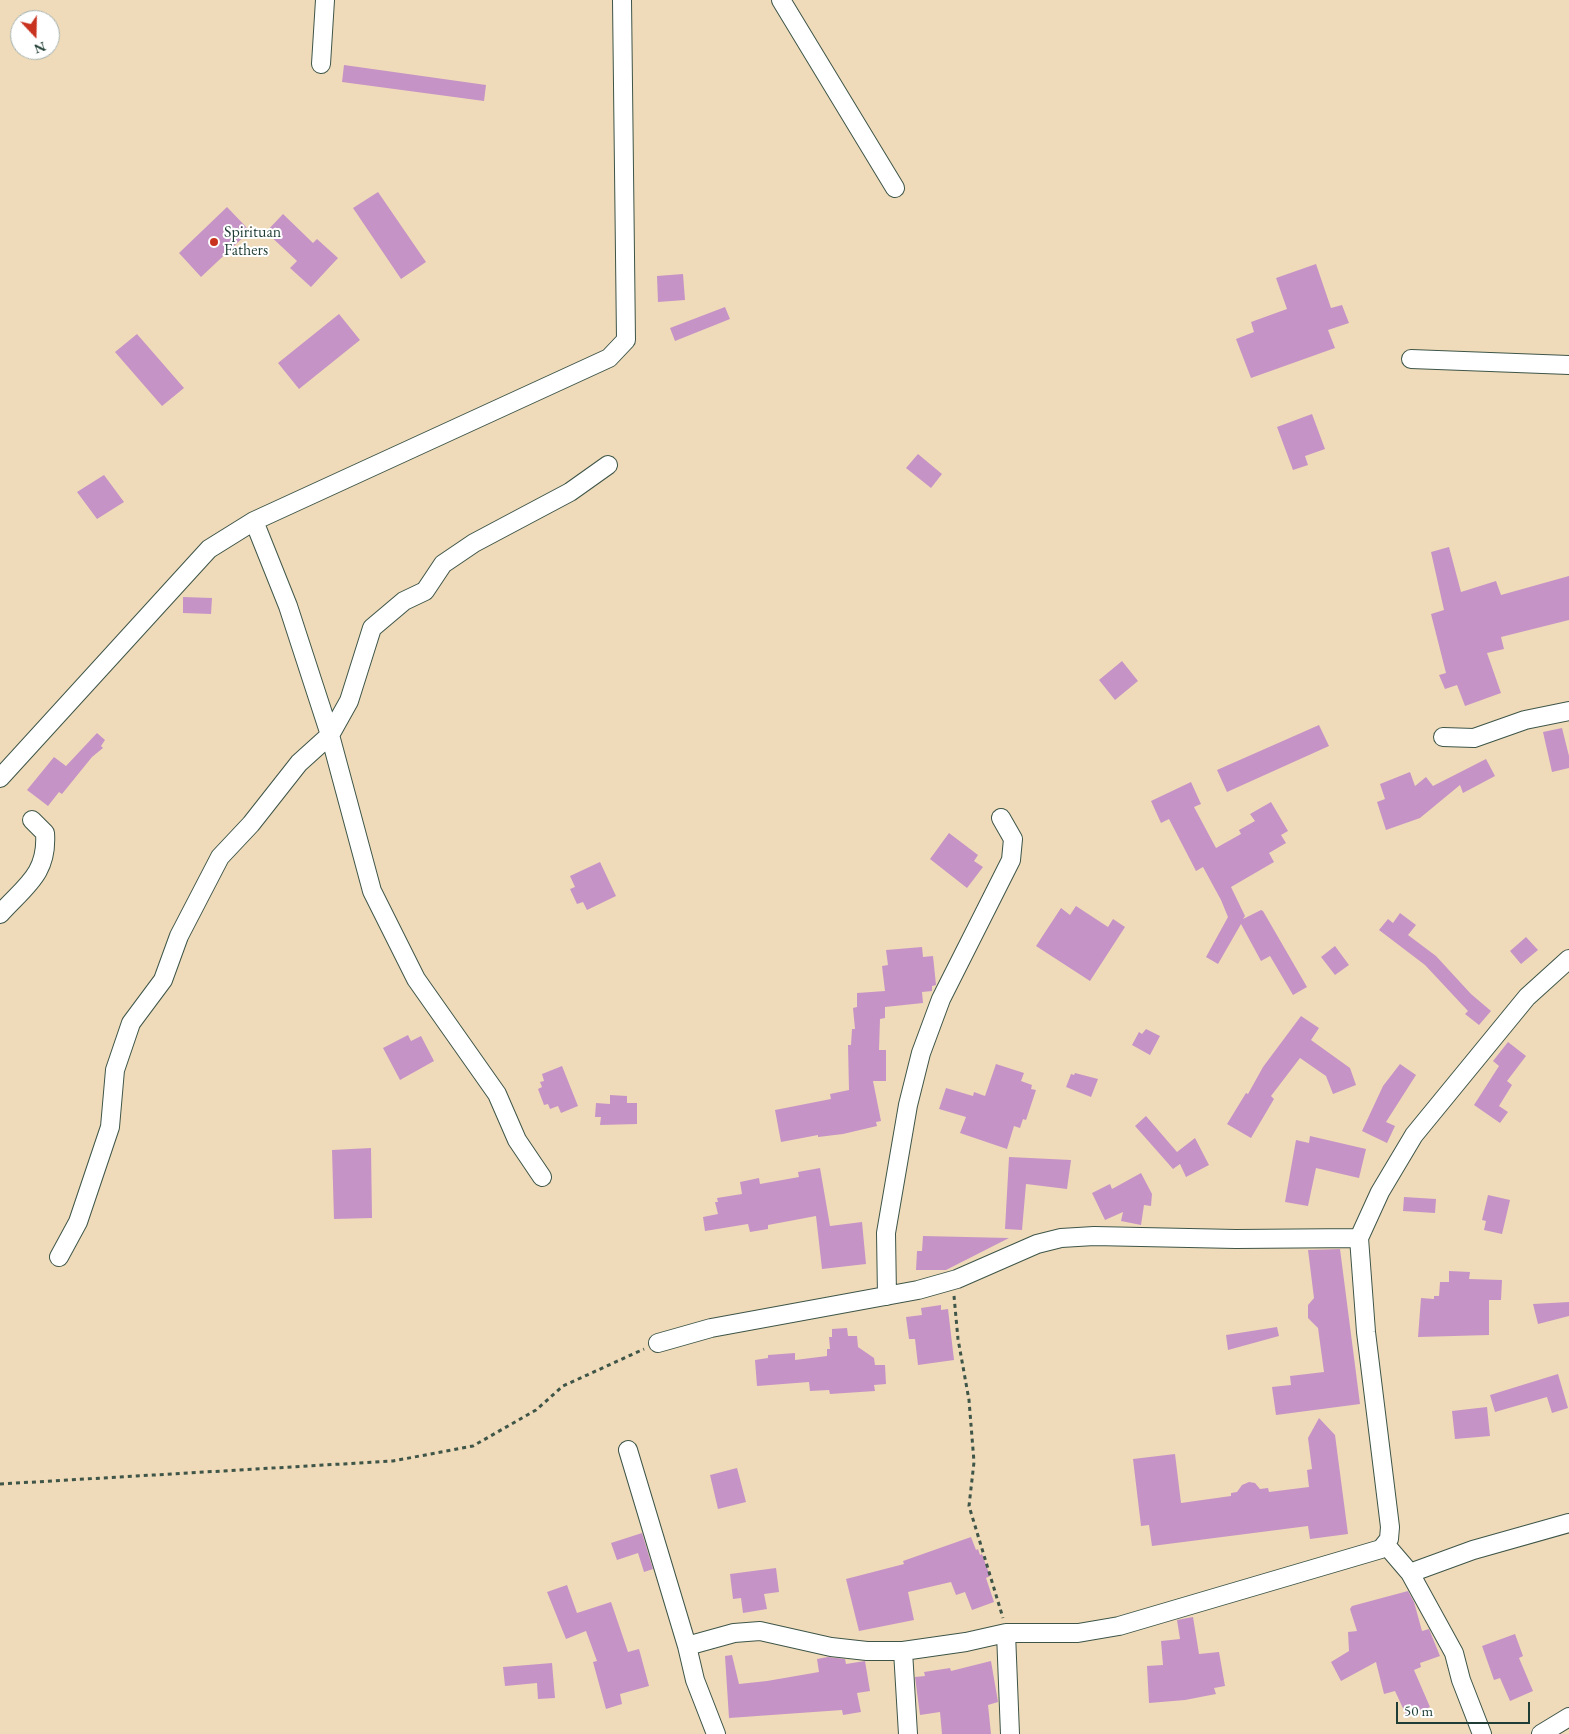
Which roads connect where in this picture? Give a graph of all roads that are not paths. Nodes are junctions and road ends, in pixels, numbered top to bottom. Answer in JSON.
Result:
{"nodes":[{"id":1,"x":325,"y":0,"type":"edge"},
{"id":2,"x":622,"y":0,"type":"edge"},
{"id":3,"x":781,"y":0,"type":"edge"},
{"id":4,"x":321,"y":64,"type":"dead end"},
{"id":5,"x":895,"y":188,"type":"dead end"},
{"id":6,"x":1411,"y":359,"type":"dead end"},
{"id":7,"x":1569,"y":365,"type":"edge"},
{"id":8,"x":608,"y":465,"type":"dead end"},
{"id":9,"x":254,"y":521,"type":"junction"},
{"id":10,"x":1569,"y":711,"type":"edge"},
{"id":11,"x":330,"y":735,"type":"junction"},
{"id":12,"x":1443,"y":737,"type":"dead end"},
{"id":13,"x":0,"y":778,"type":"edge"},
{"id":14,"x":1001,"y":818,"type":"dead end"},
{"id":15,"x":32,"y":820,"type":"dead end"},
{"id":16,"x":0,"y":914,"type":"edge"},
{"id":17,"x":1569,"y":959,"type":"edge"},
{"id":18,"x":542,"y":1177,"type":"dead end"},
{"id":19,"x":1359,"y":1238,"type":"junction"},
{"id":20,"x":58,"y":1257,"type":"dead end"},
{"id":21,"x":887,"y":1296,"type":"junction"},
{"id":22,"x":658,"y":1343,"type":"road end"},
{"id":23,"x":628,"y":1450,"type":"dead end"},
{"id":24,"x":1569,"y":1523,"type":"edge"},
{"id":25,"x":1386,"y":1545,"type":"junction"},
{"id":26,"x":1410,"y":1573,"type":"junction"},
{"id":27,"x":1006,"y":1633,"type":"junction"},
{"id":28,"x":687,"y":1646,"type":"junction"},
{"id":29,"x":903,"y":1651,"type":"junction"},
{"id":30,"x":1569,"y":1717,"type":"edge"},
{"id":31,"x":716,"y":1734,"type":"edge"},
{"id":32,"x":908,"y":1734,"type":"edge"},
{"id":33,"x":1010,"y":1734,"type":"edge"},
{"id":34,"x":1482,"y":1734,"type":"edge"},
{"id":35,"x":1541,"y":1734,"type":"edge"}],
"edges":[{"from":1,"to":4,"type":"street"},
{"from":2,"to":9,"type":"street"},
{"from":3,"to":5,"type":"street"},
{"from":6,"to":7,"type":"street"},
{"from":8,"to":11,"type":"street"},
{"from":9,"to":11,"type":"street"},
{"from":9,"to":13,"type":"street"},
{"from":10,"to":12,"type":"street"},
{"from":11,"to":18,"type":"street"},
{"from":11,"to":20,"type":"street"},
{"from":14,"to":21,"type":"street"},
{"from":15,"to":16,"type":"street"},
{"from":17,"to":19,"type":"street"},
{"from":19,"to":21,"type":"street"},
{"from":19,"to":25,"type":"street"},
{"from":21,"to":22,"type":"street"},
{"from":23,"to":28,"type":"street"},
{"from":24,"to":26,"type":"street"},
{"from":25,"to":26,"type":"street"},
{"from":25,"to":27,"type":"street"},
{"from":26,"to":34,"type":"street"},
{"from":27,"to":29,"type":"street"},
{"from":27,"to":33,"type":"street"},
{"from":28,"to":29,"type":"street"},
{"from":28,"to":31,"type":"street"},
{"from":29,"to":32,"type":"street"},
{"from":30,"to":35,"type":"street"}]}
